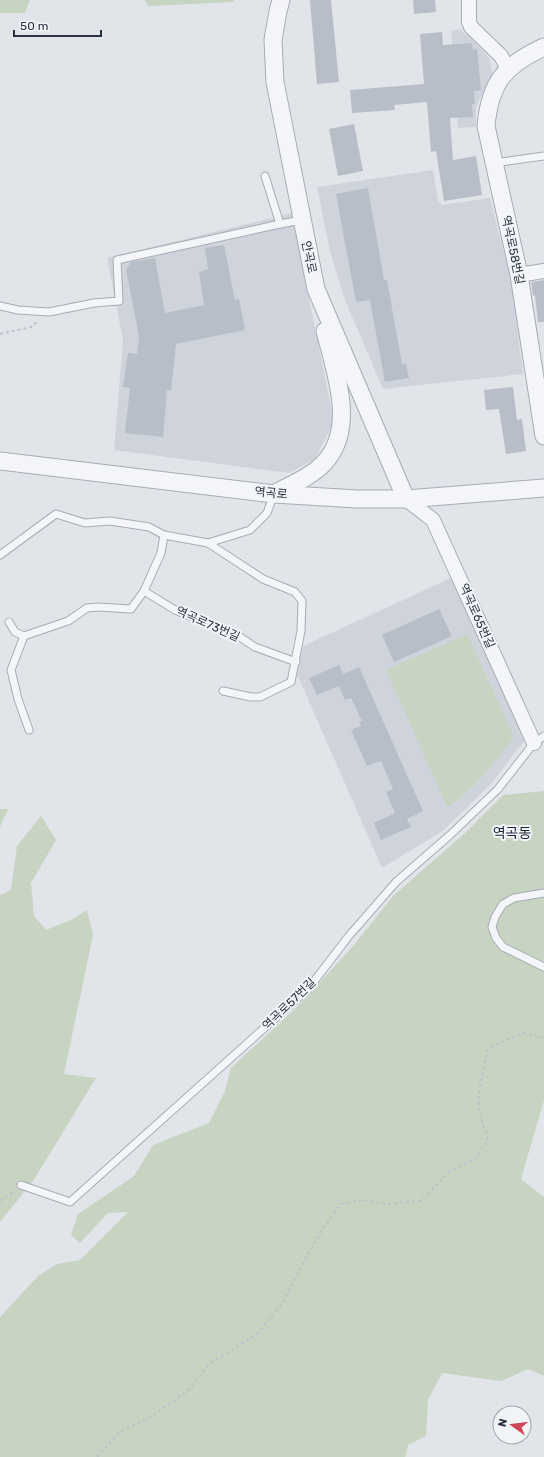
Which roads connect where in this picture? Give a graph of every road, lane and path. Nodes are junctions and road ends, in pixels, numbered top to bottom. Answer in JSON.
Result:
{"nodes":[{"id":1,"x":281,"y":0,"type":"edge"},
{"id":2,"x":469,"y":0,"type":"edge"},
{"id":3,"x":544,"y":47,"type":"edge"},
{"id":4,"x":508,"y":69,"type":"junction"},
{"id":5,"x":544,"y":156,"type":"edge"},
{"id":6,"x":493,"y":163,"type":"junction"},
{"id":7,"x":265,"y":176,"type":"dead end"},
{"id":8,"x":302,"y":220,"type":"junction"},
{"id":9,"x":280,"y":224,"type":"junction"},
{"id":10,"x":544,"y":271,"type":"edge"},
{"id":11,"x":519,"y":275,"type":"junction"},
{"id":12,"x":316,"y":289,"type":"junction"},
{"id":13,"x":0,"y":306,"type":"edge"},
{"id":14,"x":49,"y":312,"type":"junction"},
{"id":15,"x":0,"y":334,"type":"edge"},
{"id":16,"x":540,"y":380,"type":"edge"},
{"id":17,"x":544,"y":436,"type":"edge"},
{"id":18,"x":0,"y":462,"type":"edge"},
{"id":19,"x":544,"y":488,"type":"edge"},
{"id":20,"x":274,"y":494,"type":"junction"},
{"id":21,"x":406,"y":498,"type":"junction"},
{"id":22,"x":164,"y":535,"type":"junction"},
{"id":23,"x":208,"y":543,"type":"junction"},
{"id":24,"x":0,"y":554,"type":"edge"},
{"id":25,"x":144,"y":591,"type":"junction"},
{"id":26,"x":9,"y":622,"type":"dead end"},
{"id":27,"x":24,"y":636,"type":"junction"},
{"id":28,"x":296,"y":662,"type":"junction"},
{"id":29,"x":223,"y":691,"type":"dead end"},
{"id":30,"x":29,"y":730,"type":"dead end"},
{"id":31,"x":539,"y":739,"type":"edge"},
{"id":32,"x":544,"y":893,"type":"edge"},
{"id":33,"x":544,"y":967,"type":"edge"},
{"id":34,"x":544,"y":1038,"type":"edge"},
{"id":35,"x":21,"y":1185,"type":"joint"},
{"id":36,"x":0,"y":1201,"type":"edge"},
{"id":37,"x":97,"y":1457,"type":"edge"}],
"edges":[{"from":1,"to":8,"type":"street","name":"안곡로"},
{"from":2,"to":4,"type":"street"},
{"from":3,"to":4,"type":"street"},
{"from":4,"to":6,"type":"street","name":"역곡로58번길"},
{"from":5,"to":6,"type":"lane"},
{"from":6,"to":11,"type":"street","name":"역곡로58번길"},
{"from":7,"to":9,"type":"lane"},
{"from":8,"to":9,"type":"lane"},
{"from":8,"to":12,"type":"street","name":"안곡로"},
{"from":9,"to":14,"type":"lane"},
{"from":10,"to":11,"type":"street"},
{"from":11,"to":16,"type":"street","name":"역곡로58번길"},
{"from":12,"to":20,"type":"street"},
{"from":12,"to":21,"type":"street","name":"안곡로"},
{"from":13,"to":14,"type":"lane"},
{"from":14,"to":15,"type":"path"},
{"from":16,"to":17,"type":"street","name":"역곡로58번길"},
{"from":18,"to":20,"type":"street","name":"역곡로"},
{"from":19,"to":21,"type":"street","name":"역곡로"},
{"from":20,"to":21,"type":"street","name":"역곡로"},
{"from":20,"to":23,"type":"lane"},
{"from":21,"to":31,"type":"street","name":"역곡로65번길"},
{"from":22,"to":23,"type":"lane"},
{"from":22,"to":24,"type":"lane"},
{"from":22,"to":25,"type":"lane"},
{"from":23,"to":28,"type":"lane"},
{"from":25,"to":27,"type":"lane"},
{"from":25,"to":28,"type":"lane","name":"역곡로73번길"},
{"from":26,"to":27,"type":"lane"},
{"from":27,"to":30,"type":"lane"},
{"from":28,"to":29,"type":"lane"},
{"from":31,"to":35,"type":"lane","name":"역곡로57번길"},
{"from":32,"to":33,"type":"lane"},
{"from":34,"to":37,"type":"path"},
{"from":35,"to":36,"type":"path"}]}
